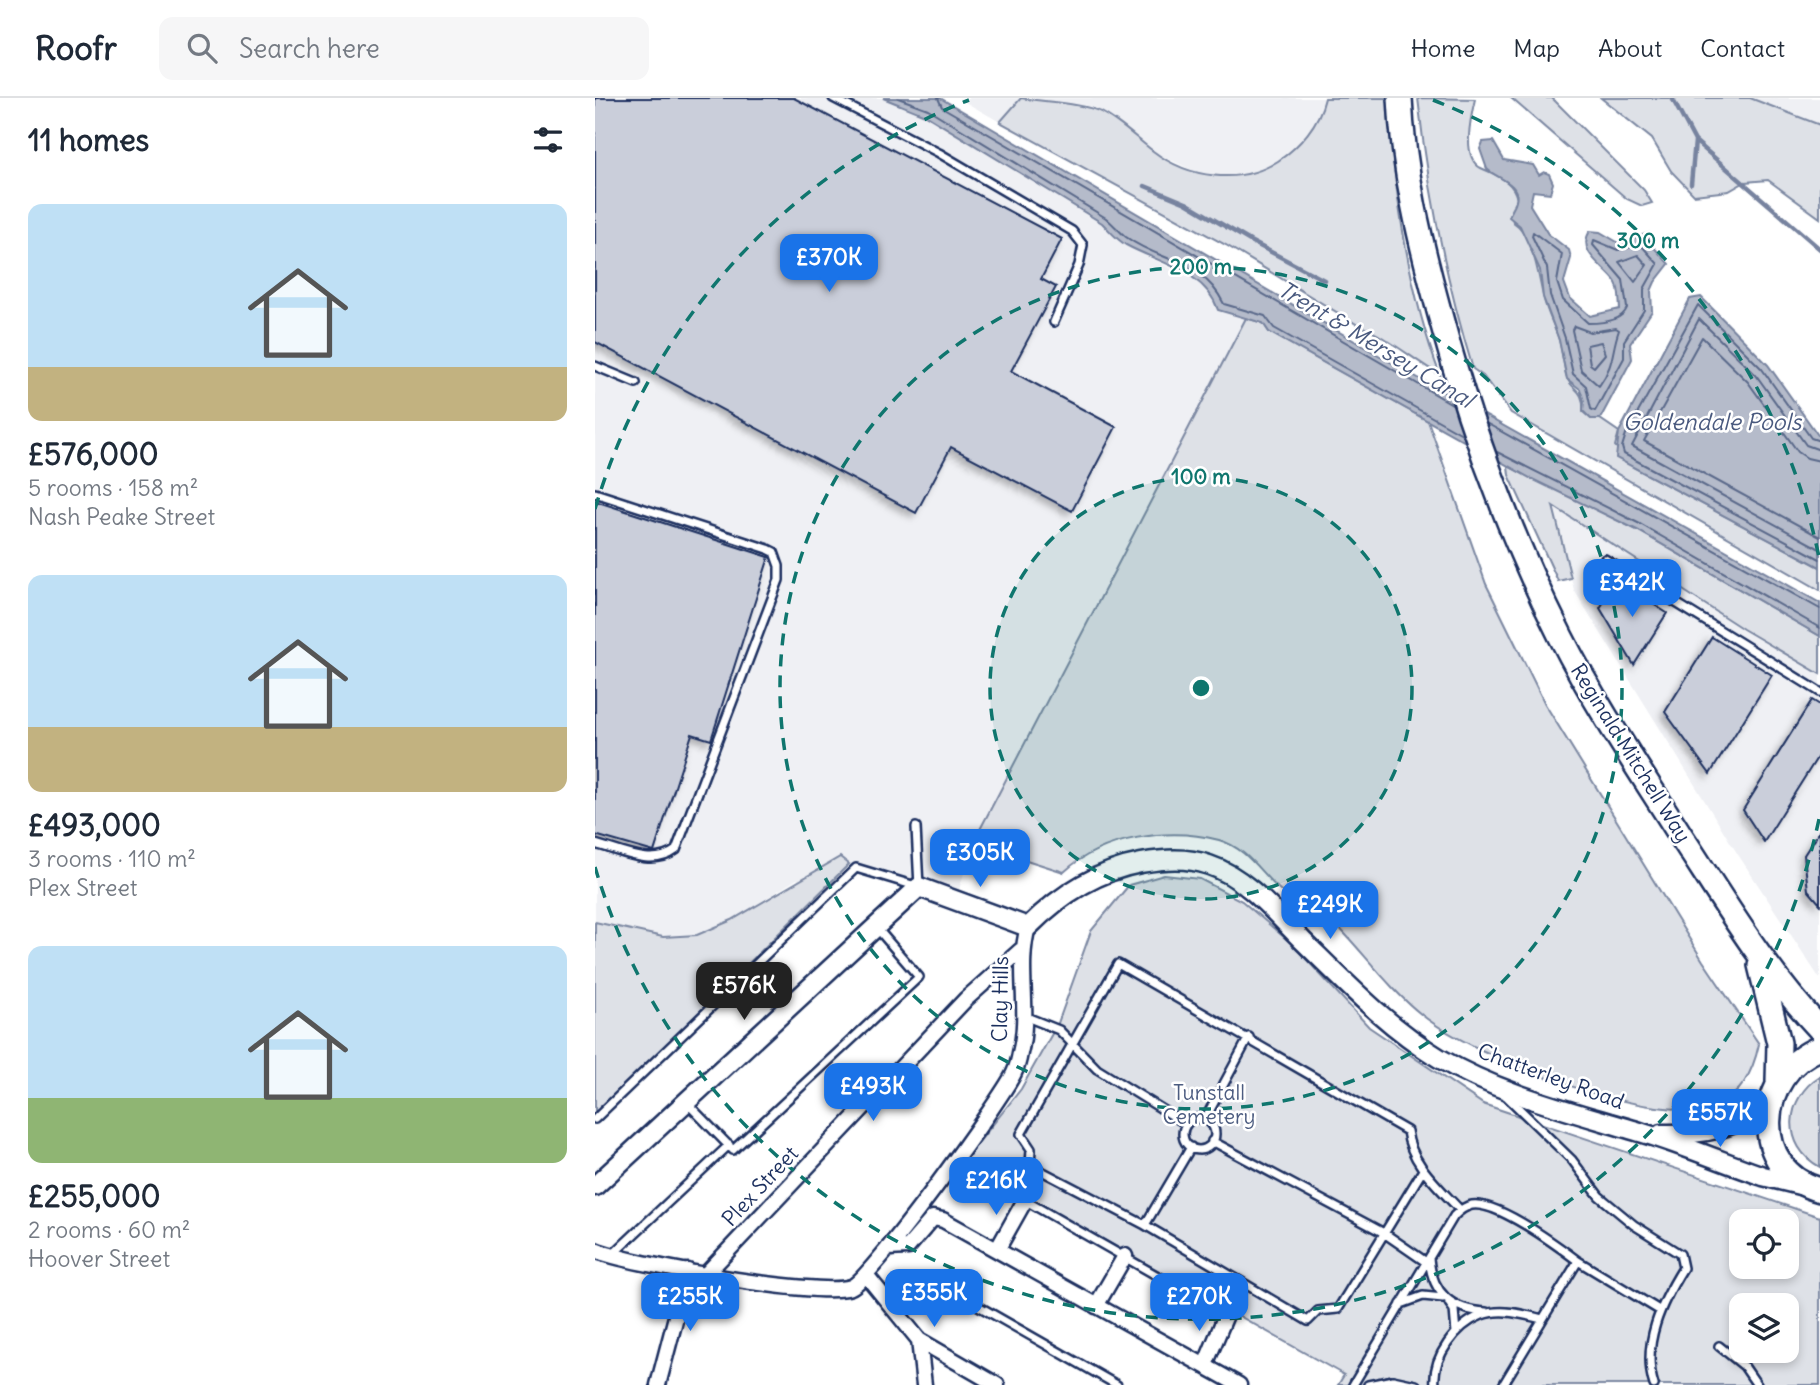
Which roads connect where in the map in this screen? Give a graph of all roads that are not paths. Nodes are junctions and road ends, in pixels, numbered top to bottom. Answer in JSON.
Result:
{"nodes":[{"id":1,"x":833,"y":98,"type":"edge"},
{"id":2,"x":1400,"y":98,"type":"edge"},
{"id":3,"x":1054,"y":322,"type":"dead end"},
{"id":4,"x":595,"y":366,"type":"edge"},
{"id":5,"x":636,"y":383,"type":"dead end"},
{"id":6,"x":595,"y":493,"type":"edge"},
{"id":7,"x":1605,"y":559,"type":"dead end"},
{"id":8,"x":1820,"y":692,"type":"edge"},
{"id":9,"x":916,"y":827,"type":"dead end"},
{"id":10,"x":595,"y":844,"type":"edge"},
{"id":11,"x":919,"y":887,"type":"junction"},
{"id":12,"x":875,"y":926,"type":"junction"},
{"id":13,"x":1028,"y":927,"type":"junction"},
{"id":14,"x":1021,"y":950,"type":"junction"},
{"id":15,"x":1758,"y":955,"type":"junction"},
{"id":16,"x":1024,"y":1016,"type":"junction"},
{"id":17,"x":1820,"y":1029,"type":"edge"},
{"id":18,"x":1249,"y":1037,"type":"junction"},
{"id":19,"x":1072,"y":1044,"type":"junction"},
{"id":20,"x":1820,"y":1048,"type":"edge"},
{"id":21,"x":1497,"y":1085,"type":"junction"},
{"id":22,"x":1774,"y":1091,"type":"junction"},
{"id":23,"x":685,"y":1102,"type":"junction"},
{"id":24,"x":595,"y":1119,"type":"edge"},
{"id":25,"x":1205,"y":1119,"type":"junction"},
{"id":26,"x":1186,"y":1124,"type":"junction"},
{"id":27,"x":1647,"y":1134,"type":"junction"},
{"id":28,"x":1212,"y":1141,"type":"junction"},
{"id":29,"x":729,"y":1145,"type":"junction"},
{"id":30,"x":1191,"y":1147,"type":"junction"},
{"id":31,"x":963,"y":1165,"type":"dead end"},
{"id":32,"x":1423,"y":1170,"type":"junction"},
{"id":33,"x":595,"y":1185,"type":"edge"},
{"id":34,"x":1818,"y":1190,"type":"edge"},
{"id":35,"x":1025,"y":1200,"type":"junction"},
{"id":36,"x":1461,"y":1210,"type":"junction"},
{"id":37,"x":1145,"y":1225,"type":"junction"},
{"id":38,"x":1384,"y":1233,"type":"junction"},
{"id":39,"x":888,"y":1248,"type":"junction"},
{"id":40,"x":595,"y":1250,"type":"edge"},
{"id":41,"x":997,"y":1250,"type":"junction"},
{"id":42,"x":610,"y":1256,"type":"junction"},
{"id":43,"x":1125,"y":1256,"type":"junction"},
{"id":44,"x":1428,"y":1259,"type":"junction"},
{"id":45,"x":1578,"y":1261,"type":"junction"},
{"id":46,"x":688,"y":1272,"type":"junction"},
{"id":47,"x":706,"y":1274,"type":"junction"},
{"id":48,"x":867,"y":1276,"type":"junction"},
{"id":49,"x":959,"y":1295,"type":"dead end"},
{"id":50,"x":1446,"y":1300,"type":"junction"},
{"id":51,"x":1401,"y":1304,"type":"junction"},
{"id":52,"x":1096,"y":1306,"type":"junction"},
{"id":53,"x":1659,"y":1310,"type":"junction"},
{"id":54,"x":1494,"y":1313,"type":"junction"},
{"id":55,"x":1226,"y":1315,"type":"joint"},
{"id":56,"x":1542,"y":1319,"type":"junction"},
{"id":57,"x":1456,"y":1333,"type":"junction"},
{"id":58,"x":919,"y":1340,"type":"junction"},
{"id":59,"x":1720,"y":1346,"type":"dead end"},
{"id":60,"x":1205,"y":1365,"type":"junction"},
{"id":61,"x":658,"y":1385,"type":"edge"},
{"id":62,"x":924,"y":1385,"type":"edge"},
{"id":63,"x":997,"y":1385,"type":"edge"},
{"id":64,"x":1117,"y":1385,"type":"edge"},
{"id":65,"x":1239,"y":1385,"type":"edge"},
{"id":66,"x":1353,"y":1385,"type":"edge"},
{"id":67,"x":1368,"y":1385,"type":"edge"},
{"id":68,"x":1416,"y":1385,"type":"edge"},
{"id":69,"x":1434,"y":1385,"type":"edge"},
{"id":70,"x":1503,"y":1385,"type":"edge"},
{"id":71,"x":1654,"y":1385,"type":"edge"},
{"id":72,"x":1757,"y":1385,"type":"edge"}],
"edges":[{"from":1,"to":3,"type":"lane"},
{"from":2,"to":15,"type":"main road","name":"Reginald Mitchell Way"},
{"from":4,"to":5,"type":"lane"},
{"from":6,"to":10,"type":"lane"},
{"from":7,"to":8,"type":"lane"},
{"from":9,"to":11,"type":"lane"},
{"from":11,"to":12,"type":"street"},
{"from":11,"to":13,"type":"street"},
{"from":11,"to":24,"type":"lane"},
{"from":12,"to":23,"type":"street"},
{"from":12,"to":29,"type":"lane"},
{"from":13,"to":14,"type":"street","name":"Clay Hills"},
{"from":13,"to":21,"type":"street","name":"Chatterley Road"},
{"from":14,"to":16,"type":"street","name":"Clay Hills"},
{"from":14,"to":47,"type":"street","name":"Plex Street"},
{"from":15,"to":17,"type":"main road","name":"Reginald Mitchell Way"},
{"from":15,"to":22,"type":"main road","name":"Reginald Mitchell Way"},
{"from":16,"to":19,"type":"lane"},
{"from":16,"to":39,"type":"street","name":"Clay Hills"},
{"from":18,"to":19,"type":"lane"},
{"from":18,"to":25,"type":"lane"},
{"from":18,"to":32,"type":"lane"},
{"from":19,"to":26,"type":"lane"},
{"from":19,"to":37,"type":"lane"},
{"from":20,"to":22,"type":"main road"},
{"from":21,"to":27,"type":"street","name":"Chatterley Road"},
{"from":21,"to":53,"type":"lane"},
{"from":22,"to":27,"type":"street","name":"Chatterley Road"},
{"from":22,"to":34,"type":"main road","name":"Reginald Mitchell Way"},
{"from":23,"to":29,"type":"lane"},
{"from":23,"to":33,"type":"street"},
{"from":25,"to":26,"type":"lane"},
{"from":25,"to":28,"type":"lane"},
{"from":26,"to":30,"type":"lane"},
{"from":27,"to":34,"type":"street","name":"Chatterley Road"},
{"from":28,"to":30,"type":"lane"},
{"from":28,"to":38,"type":"lane"},
{"from":29,"to":42,"type":"lane"},
{"from":30,"to":37,"type":"lane"},
{"from":31,"to":35,"type":"lane"},
{"from":32,"to":36,"type":"lane"},
{"from":32,"to":38,"type":"lane"},
{"from":35,"to":41,"type":"street"},
{"from":35,"to":43,"type":"lane"},
{"from":36,"to":44,"type":"lane"},
{"from":36,"to":45,"type":"lane"},
{"from":37,"to":38,"type":"lane"},
{"from":38,"to":44,"type":"lane"},
{"from":39,"to":41,"type":"street"},
{"from":39,"to":48,"type":"street","name":"Clay Hills"},
{"from":40,"to":42,"type":"street"},
{"from":41,"to":52,"type":"street"},
{"from":42,"to":46,"type":"street"},
{"from":43,"to":52,"type":"street"},
{"from":43,"to":55,"type":"lane"},
{"from":44,"to":50,"type":"lane"},
{"from":44,"to":51,"type":"lane"},
{"from":45,"to":53,"type":"lane"},
{"from":45,"to":56,"type":"lane"},
{"from":46,"to":47,"type":"street"},
{"from":46,"to":61,"type":"street"},
{"from":47,"to":48,"type":"street"},
{"from":48,"to":58,"type":"street"},
{"from":49,"to":64,"type":"lane"},
{"from":50,"to":51,"type":"lane"},
{"from":50,"to":54,"type":"lane"},
{"from":50,"to":57,"type":"lane"},
{"from":51,"to":66,"type":"lane"},
{"from":52,"to":60,"type":"street"},
{"from":53,"to":71,"type":"lane"},
{"from":54,"to":56,"type":"lane"},
{"from":54,"to":57,"type":"lane"},
{"from":55,"to":60,"type":"street"},
{"from":56,"to":70,"type":"lane"},
{"from":57,"to":69,"type":"lane"},
{"from":58,"to":62,"type":"street"},
{"from":58,"to":63,"type":"street"},
{"from":59,"to":72,"type":"lane"},
{"from":60,"to":65,"type":"street"},
{"from":67,"to":68,"type":"lane"}]}
